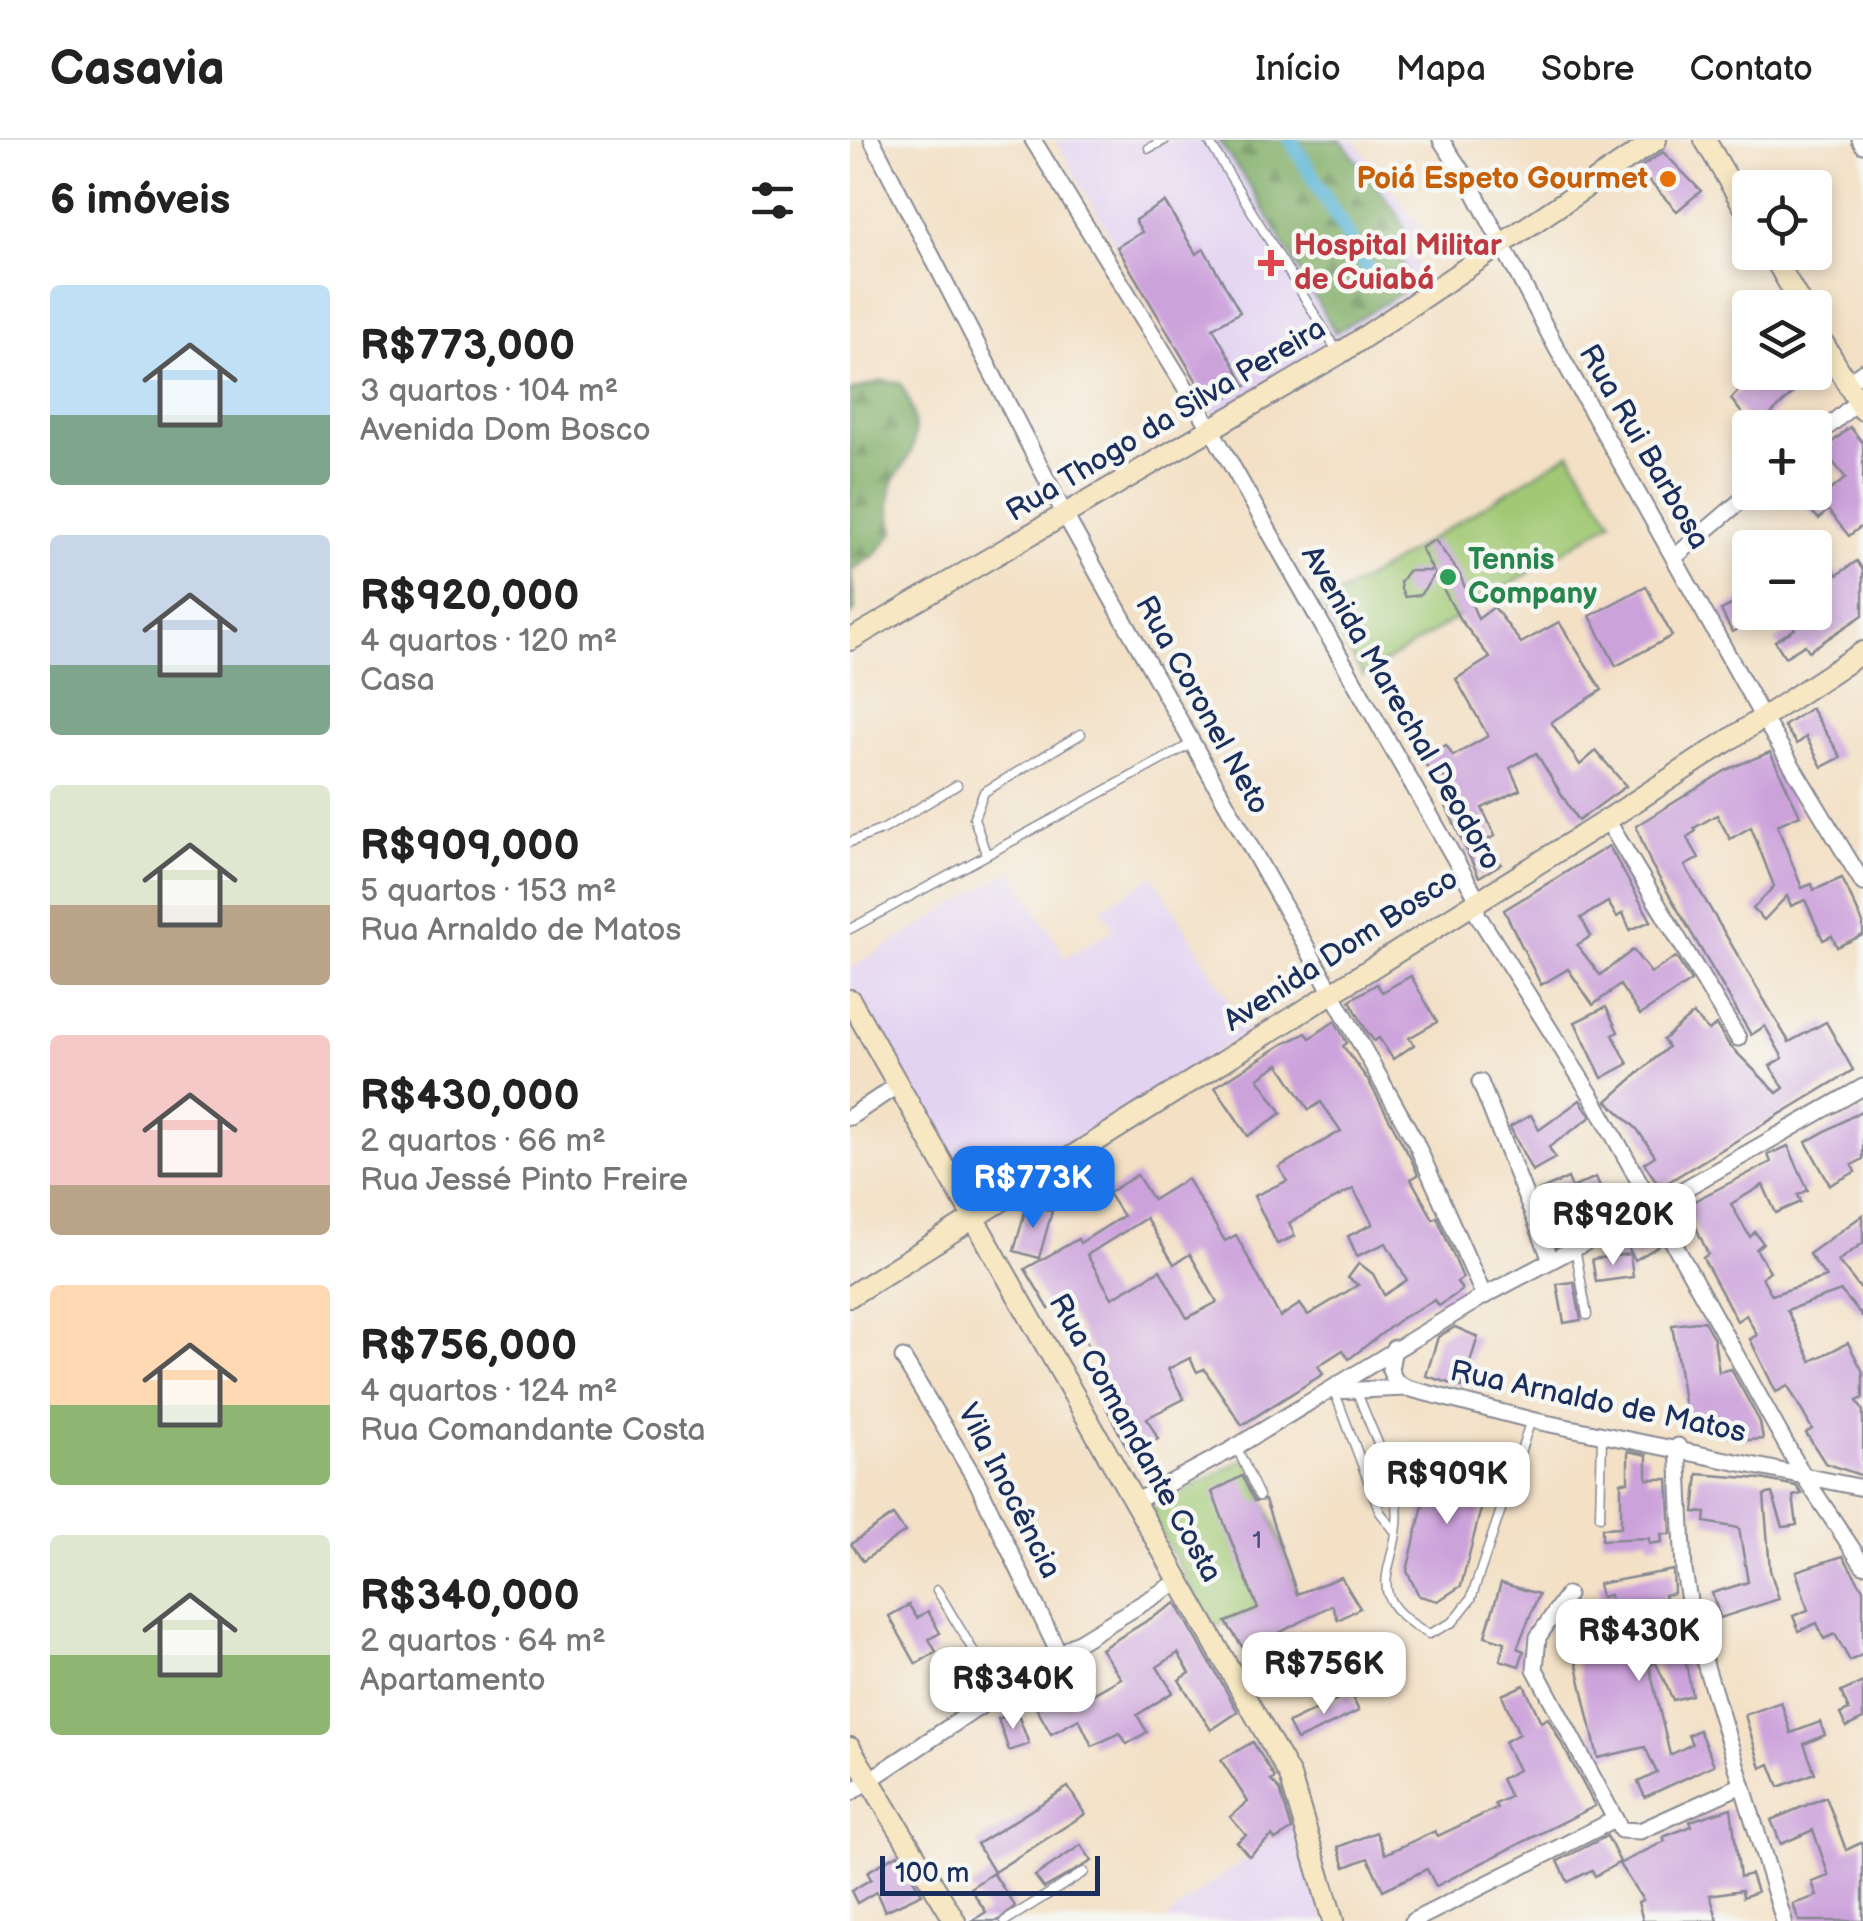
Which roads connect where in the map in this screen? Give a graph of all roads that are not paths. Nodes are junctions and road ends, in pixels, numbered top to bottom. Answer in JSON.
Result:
{"nodes":[{"id":1,"x":872,"y":140,"type":"edge"},
{"id":2,"x":1034,"y":140,"type":"edge"},
{"id":3,"x":1165,"y":140,"type":"edge"},
{"id":4,"x":1208,"y":140,"type":"edge"},
{"id":5,"x":1441,"y":140,"type":"edge"},
{"id":6,"x":1656,"y":140,"type":"edge"},
{"id":7,"x":1706,"y":140,"type":"edge"},
{"id":8,"x":1149,"y":148,"type":"dead end"},
{"id":9,"x":1732,"y":186,"type":"edge"},
{"id":10,"x":1502,"y":244,"type":"junction"},
{"id":11,"x":1832,"y":353,"type":"edge"},
{"id":12,"x":1340,"y":354,"type":"junction"},
{"id":13,"x":1858,"y":391,"type":"edge"},
{"id":14,"x":1832,"y":419,"type":"edge"},
{"id":15,"x":1212,"y":429,"type":"junction"},
{"id":16,"x":1732,"y":508,"type":"edge"},
{"id":17,"x":1065,"y":515,"type":"junction"},
{"id":18,"x":1676,"y":556,"type":"junction"},
{"id":19,"x":850,"y":640,"type":"edge"},
{"id":20,"x":1863,"y":652,"type":"edge"},
{"id":21,"x":1762,"y":716,"type":"junction"},
{"id":22,"x":1081,"y":734,"type":"dead end"},
{"id":23,"x":1194,"y":743,"type":"junction"},
{"id":24,"x":957,"y":785,"type":"dead end"},
{"id":25,"x":1608,"y":820,"type":"junction"},
{"id":26,"x":850,"y":842,"type":"edge"},
{"id":27,"x":986,"y":854,"type":"junction"},
{"id":28,"x":1863,"y":883,"type":"edge"},
{"id":29,"x":1477,"y":898,"type":"junction"},
{"id":30,"x":850,"y":929,"type":"edge"},
{"id":31,"x":1333,"y":991,"type":"junction"},
{"id":32,"x":850,"y":1000,"type":"edge"},
{"id":33,"x":1738,"y":1038,"type":"dead end"},
{"id":34,"x":1480,"y":1082,"type":"dead end"},
{"id":35,"x":900,"y":1084,"type":"junction"},
{"id":36,"x":1863,"y":1086,"type":"edge"},
{"id":37,"x":850,"y":1117,"type":"edge"},
{"id":38,"x":1651,"y":1208,"type":"junction"},
{"id":39,"x":976,"y":1217,"type":"junction"},
{"id":40,"x":1575,"y":1247,"type":"junction"},
{"id":41,"x":1551,"y":1260,"type":"junction"},
{"id":42,"x":850,"y":1296,"type":"edge"},
{"id":43,"x":1484,"y":1296,"type":"junction"},
{"id":44,"x":1587,"y":1314,"type":"dead end"},
{"id":45,"x":1394,"y":1348,"type":"junction"},
{"id":46,"x":903,"y":1358,"type":"dead end"},
{"id":47,"x":1355,"y":1387,"type":"junction"},
{"id":48,"x":1407,"y":1388,"type":"junction"},
{"id":49,"x":1327,"y":1392,"type":"junction"},
{"id":50,"x":1531,"y":1420,"type":"junction"},
{"id":51,"x":1602,"y":1432,"type":"junction"},
{"id":52,"x":1236,"y":1446,"type":"junction"},
{"id":53,"x":1678,"y":1446,"type":"junction"},
{"id":54,"x":1803,"y":1475,"type":"junction"},
{"id":55,"x":1857,"y":1487,"type":"edge"},
{"id":56,"x":1259,"y":1496,"type":"dead end"},
{"id":57,"x":1136,"y":1501,"type":"junction"},
{"id":58,"x":1600,"y":1516,"type":"dead end"},
{"id":59,"x":1834,"y":1520,"type":"junction"},
{"id":60,"x":1394,"y":1530,"type":"junction"},
{"id":61,"x":1863,"y":1565,"type":"edge"},
{"id":62,"x":1181,"y":1580,"type":"junction"},
{"id":63,"x":937,"y":1590,"type":"dead end"},
{"id":64,"x":1567,"y":1595,"type":"dead end"},
{"id":65,"x":1059,"y":1654,"type":"junction"},
{"id":66,"x":999,"y":1694,"type":"junction"},
{"id":67,"x":850,"y":1748,"type":"edge"},
{"id":68,"x":870,"y":1780,"type":"junction"},
{"id":69,"x":1742,"y":1785,"type":"junction"},
{"id":70,"x":850,"y":1793,"type":"edge"},
{"id":71,"x":1614,"y":1820,"type":"junction"},
{"id":72,"x":1084,"y":1872,"type":"dead end"},
{"id":73,"x":955,"y":1921,"type":"edge"},
{"id":74,"x":1005,"y":1921,"type":"edge"},
{"id":75,"x":1332,"y":1921,"type":"edge"},
{"id":76,"x":1413,"y":1921,"type":"edge"},
{"id":77,"x":1784,"y":1921,"type":"edge"}],
"edges":[{"from":1,"to":17,"type":"street","name":"Rua Coronel Neto"},
{"from":2,"to":15,"type":"street","name":"Avenida Marechal Deodoro"},
{"from":3,"to":8,"type":"lane"},
{"from":4,"to":12,"type":"lane"},
{"from":5,"to":10,"type":"street","name":"Rua Rui Barbosa"},
{"from":6,"to":10,"type":"street","name":"Rua Thogo da Silva Pereira"},
{"from":7,"to":9,"type":"street"},
{"from":10,"to":12,"type":"street","name":"Rua Thogo da Silva Pereira"},
{"from":10,"to":18,"type":"street","name":"Rua Rui Barbosa"},
{"from":11,"to":13,"type":"street"},
{"from":12,"to":15,"type":"street","name":"Rua Thogo da Silva Pereira"},
{"from":13,"to":14,"type":"street"},
{"from":15,"to":17,"type":"street","name":"Rua Thogo da Silva Pereira"},
{"from":15,"to":29,"type":"street","name":"Avenida Marechal Deodoro"},
{"from":16,"to":18,"type":"street"},
{"from":17,"to":19,"type":"street","name":"Rua Thogo da Silva Pereira"},
{"from":17,"to":23,"type":"street","name":"Rua Coronel Neto"},
{"from":18,"to":21,"type":"street","name":"Rua Rui Barbosa"},
{"from":20,"to":21,"type":"street","name":"Avenida Dom Bosco"},
{"from":21,"to":25,"type":"street","name":"Avenida Dom Bosco"},
{"from":21,"to":28,"type":"street","name":"Rua Rui Barbosa"},
{"from":22,"to":27,"type":"lane"},
{"from":23,"to":27,"type":"lane"},
{"from":23,"to":31,"type":"street","name":"Rua Coronel Neto"},
{"from":24,"to":26,"type":"lane"},
{"from":25,"to":29,"type":"street","name":"Avenida Dom Bosco"},
{"from":25,"to":33,"type":"street"},
{"from":27,"to":30,"type":"lane"},
{"from":29,"to":31,"type":"street","name":"Avenida Dom Bosco"},
{"from":29,"to":38,"type":"street","name":"Avenida Marechal Deodoro"},
{"from":31,"to":39,"type":"street","name":"Avenida Dom Bosco"},
{"from":31,"to":43,"type":"street","name":"Rua Coronel Neto"},
{"from":32,"to":35,"type":"street","name":"Rua Comandante Costa"},
{"from":34,"to":41,"type":"street"},
{"from":35,"to":37,"type":"street"},
{"from":35,"to":39,"type":"street","name":"Rua Comandante Costa"},
{"from":36,"to":38,"type":"street"},
{"from":38,"to":40,"type":"street"},
{"from":38,"to":54,"type":"street","name":"Avenida Marechal Deodoro"},
{"from":39,"to":42,"type":"street","name":"Avenida Dom Bosco"},
{"from":39,"to":57,"type":"street","name":"Rua Comandante Costa"},
{"from":40,"to":41,"type":"street"},
{"from":40,"to":44,"type":"lane"},
{"from":41,"to":43,"type":"street"},
{"from":43,"to":45,"type":"street"},
{"from":45,"to":48,"type":"street"},
{"from":45,"to":49,"type":"street"},
{"from":46,"to":65,"type":"street","name":"Vila Inocência"},
{"from":47,"to":48,"type":"street","name":"Rua Arnaldo de Matos"},
{"from":47,"to":49,"type":"street","name":"Rua Arnaldo de Matos"},
{"from":47,"to":60,"type":"lane"},
{"from":48,"to":50,"type":"street","name":"Rua Arnaldo de Matos"},
{"from":49,"to":52,"type":"street"},
{"from":49,"to":60,"type":"lane"},
{"from":50,"to":51,"type":"street","name":"Rua Arnaldo de Matos"},
{"from":50,"to":60,"type":"lane"},
{"from":51,"to":53,"type":"street","name":"Rua Arnaldo de Matos"},
{"from":51,"to":58,"type":"lane"},
{"from":52,"to":56,"type":"lane"},
{"from":52,"to":57,"type":"street"},
{"from":53,"to":54,"type":"street","name":"Rua Arnaldo de Matos"},
{"from":53,"to":69,"type":"street"},
{"from":54,"to":55,"type":"street","name":"Rua Arnaldo de Matos"},
{"from":54,"to":59,"type":"street","name":"Avenida Marechal Deodoro"},
{"from":55,"to":59,"type":"street"},
{"from":57,"to":62,"type":"street","name":"Rua Comandante Costa"},
{"from":59,"to":61,"type":"street","name":"Avenida Marechal Deodoro"},
{"from":62,"to":65,"type":"street"},
{"from":62,"to":75,"type":"street","name":"Rua Comandante Costa"},
{"from":63,"to":66,"type":"lane"},
{"from":64,"to":71,"type":"street"},
{"from":65,"to":66,"type":"street"},
{"from":66,"to":68,"type":"street"},
{"from":67,"to":68,"type":"street"},
{"from":68,"to":70,"type":"street"},
{"from":68,"to":73,"type":"street"},
{"from":69,"to":71,"type":"street"},
{"from":69,"to":77,"type":"street"},
{"from":71,"to":76,"type":"street"},
{"from":72,"to":74,"type":"lane"}]}
